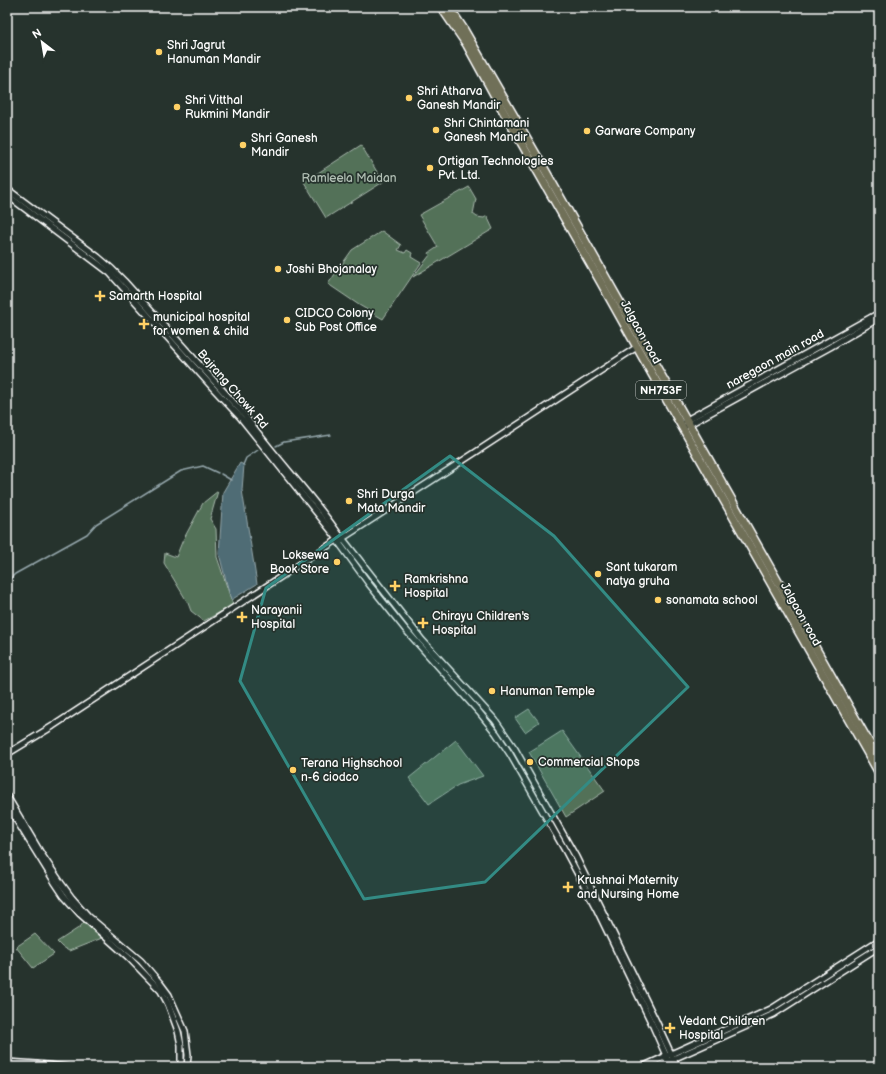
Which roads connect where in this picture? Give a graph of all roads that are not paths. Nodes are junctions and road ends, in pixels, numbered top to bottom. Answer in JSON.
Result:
{"nodes":[{"id":1,"x":441,"y":7,"type":"edge"},
{"id":2,"x":449,"y":7,"type":"edge"},
{"id":3,"x":7,"y":189,"type":"edge"},
{"id":4,"x":7,"y":195,"type":"edge"},
{"id":5,"x":879,"y":313,"type":"edge"},
{"id":6,"x":879,"y":318,"type":"edge"},
{"id":7,"x":637,"y":347,"type":"junction"},
{"id":8,"x":684,"y":424,"type":"junction"},
{"id":9,"x":340,"y":539,"type":"junction"},
{"id":10,"x":7,"y":754,"type":"edge"},
{"id":11,"x":879,"y":760,"type":"edge"},
{"id":12,"x":879,"y":773,"type":"edge"},
{"id":13,"x":7,"y":796,"type":"edge"},
{"id":14,"x":7,"y":805,"type":"edge"},
{"id":15,"x":879,"y":940,"type":"edge"},
{"id":16,"x":879,"y":946,"type":"edge"},
{"id":17,"x":670,"y":1057,"type":"junction"},
{"id":18,"x":7,"y":1062,"type":"edge"},
{"id":19,"x":66,"y":1067,"type":"edge"},
{"id":20,"x":181,"y":1067,"type":"edge"},
{"id":21,"x":187,"y":1067,"type":"edge"},
{"id":22,"x":642,"y":1067,"type":"edge"},
{"id":23,"x":656,"y":1067,"type":"edge"},
{"id":24,"x":671,"y":1067,"type":"edge"},
{"id":25,"x":677,"y":1067,"type":"edge"}],
"edges":[{"from":1,"to":7,"type":"highway","name":"Jalgaon road","number":"NH753F"},
{"from":2,"to":8,"type":"highway","name":"Jalgaon road","number":"NH753F"},
{"from":3,"to":9,"type":"street","name":"Bajrang Chowk Rd"},
{"from":4,"to":9,"type":"street","name":"Bajrang Chowk Rd"},
{"from":5,"to":8,"type":"street","name":"naregaon main road"},
{"from":6,"to":8,"type":"street","name":"naregaon main road"},
{"from":7,"to":8,"type":"highway","name":"Jalgaon road","number":"NH753F"},
{"from":7,"to":9,"type":"street"},
{"from":8,"to":11,"type":"highway","name":"Jalgaon road","number":"NH753F"},
{"from":8,"to":12,"type":"highway","name":"Jalgaon road","number":"NH753F"},
{"from":9,"to":10,"type":"street"},
{"from":9,"to":17,"type":"street"},
{"from":13,"to":21,"type":"street"},
{"from":14,"to":20,"type":"street"},
{"from":15,"to":17,"type":"street"},
{"from":16,"to":17,"type":"street"},
{"from":17,"to":22,"type":"street"},
{"from":17,"to":23,"type":"street"},
{"from":17,"to":24,"type":"street"},
{"from":17,"to":25,"type":"street"},
{"from":18,"to":19,"type":"street"}]}
